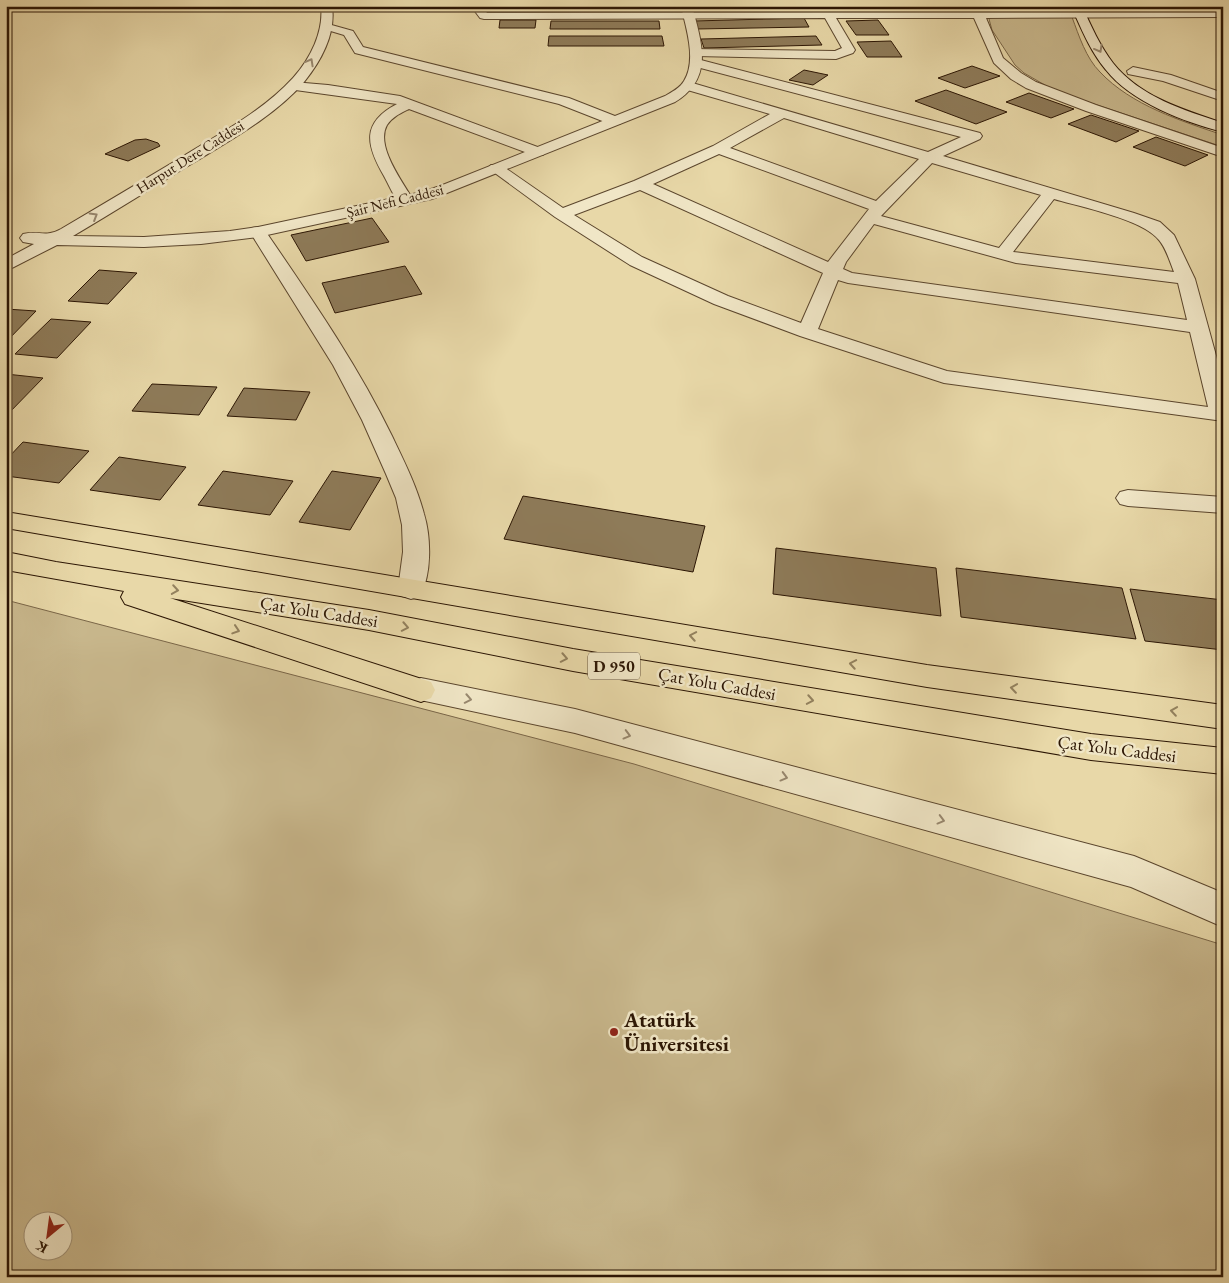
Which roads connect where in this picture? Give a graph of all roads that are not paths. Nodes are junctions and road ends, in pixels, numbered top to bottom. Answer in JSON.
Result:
{"nodes":[{"id":1,"x":326,"y":6,"type":"edge"},
{"id":2,"x":476,"y":6,"type":"edge"},
{"id":3,"x":687,"y":10,"type":"edge"},
{"id":4,"x":826,"y":10,"type":"edge"},
{"id":5,"x":978,"y":10,"type":"edge"},
{"id":6,"x":1077,"y":10,"type":"edge"},
{"id":7,"x":1098,"y":10,"type":"edge"},
{"id":8,"x":1223,"y":14,"type":"edge"},
{"id":9,"x":328,"y":27,"type":"junction"},
{"id":10,"x":1106,"y":28,"type":"dead end"},
{"id":11,"x":298,"y":56,"type":"dead end"},
{"id":12,"x":696,"y":58,"type":"junction"},
{"id":13,"x":293,"y":86,"type":"junction"},
{"id":14,"x":689,"y":86,"type":"junction"},
{"id":15,"x":1223,"y":97,"type":"edge"},
{"id":16,"x":409,"y":104,"type":"junction"},
{"id":17,"x":783,"y":113,"type":"junction"},
{"id":18,"x":1223,"y":119,"type":"edge"},
{"id":19,"x":615,"y":121,"type":"junction"},
{"id":20,"x":1223,"y":128,"type":"edge"},
{"id":21,"x":718,"y":149,"type":"junction"},
{"id":22,"x":538,"y":152,"type":"junction"},
{"id":23,"x":1223,"y":153,"type":"edge"},
{"id":24,"x":929,"y":157,"type":"junction"},
{"id":25,"x":496,"y":168,"type":"junction"},
{"id":26,"x":640,"y":184,"type":"junction"},
{"id":27,"x":1050,"y":194,"type":"junction"},
{"id":28,"x":406,"y":200,"type":"junction"},
{"id":29,"x":88,"y":203,"type":"dead end"},
{"id":30,"x":875,"y":212,"type":"junction"},
{"id":31,"x":561,"y":214,"type":"junction"},
{"id":32,"x":63,"y":218,"type":"dead end"},
{"id":33,"x":258,"y":232,"type":"junction"},
{"id":34,"x":29,"y":238,"type":"junction"},
{"id":35,"x":55,"y":240,"type":"junction"},
{"id":36,"x":6,"y":250,"type":"edge"},
{"id":37,"x":1002,"y":255,"type":"junction"},
{"id":38,"x":6,"y":266,"type":"edge"},
{"id":39,"x":832,"y":272,"type":"junction"},
{"id":40,"x":1186,"y":280,"type":"junction"},
{"id":41,"x":1199,"y":327,"type":"junction"},
{"id":42,"x":808,"y":332,"type":"junction"},
{"id":43,"x":1222,"y":418,"type":"edge"},
{"id":44,"x":1128,"y":498,"type":"dead end"},
{"id":45,"x":1223,"y":505,"type":"edge"},
{"id":46,"x":6,"y":520,"type":"edge"},
{"id":47,"x":6,"y":561,"type":"edge"},
{"id":48,"x":56,"y":571,"type":"junction"},
{"id":49,"x":411,"y":589,"type":"junction"},
{"id":50,"x":420,"y":690,"type":"joint"},
{"id":51,"x":1223,"y":717,"type":"edge"},
{"id":52,"x":1223,"y":761,"type":"edge"},
{"id":53,"x":1223,"y":910,"type":"edge"}],
"edges":[{"from":1,"to":9,"type":"street"},
{"from":2,"to":3,"type":"street"},
{"from":3,"to":4,"type":"street"},
{"from":3,"to":12,"type":"street"},
{"from":4,"to":5,"type":"street"},
{"from":4,"to":12,"type":"street"},
{"from":5,"to":6,"type":"street"},
{"from":5,"to":23,"type":"street"},
{"from":6,"to":7,"type":"street"},
{"from":6,"to":20,"type":"street","one_way":true},
{"from":7,"to":8,"type":"street"},
{"from":7,"to":10,"type":"street"},
{"from":13,"to":9,"type":"street","name":"Harput Dere Caddesi","one_way":true},
{"from":9,"to":19,"type":"street"},
{"from":11,"to":29,"type":"street","name":"Harput Dere Caddesi"},
{"from":12,"to":14,"type":"street"},
{"from":12,"to":24,"type":"street"},
{"from":13,"to":16,"type":"street"},
{"from":35,"to":13,"type":"street","name":"Harput Dere Caddesi","one_way":true},
{"from":14,"to":17,"type":"street"},
{"from":14,"to":19,"type":"street","name":"Şair Nefi Caddesi"},
{"from":15,"to":18,"type":"street"},
{"from":16,"to":22,"type":"street"},
{"from":16,"to":28,"type":"street"},
{"from":17,"to":21,"type":"street"},
{"from":17,"to":24,"type":"street"},
{"from":19,"to":22,"type":"street","name":"Şair Nefi Caddesi"},
{"from":21,"to":26,"type":"street"},
{"from":21,"to":30,"type":"street"},
{"from":22,"to":25,"type":"street","name":"Şair Nefi Caddesi"},
{"from":24,"to":27,"type":"street"},
{"from":24,"to":30,"type":"street"},
{"from":25,"to":28,"type":"street","name":"Şair Nefi Caddesi"},
{"from":25,"to":31,"type":"street"},
{"from":26,"to":31,"type":"street"},
{"from":26,"to":39,"type":"street"},
{"from":27,"to":37,"type":"street"},
{"from":27,"to":40,"type":"street"},
{"from":28,"to":33,"type":"street","name":"Şair Nefi Caddesi"},
{"from":30,"to":37,"type":"street"},
{"from":30,"to":39,"type":"street"},
{"from":31,"to":42,"type":"street"},
{"from":32,"to":34,"type":"street"},
{"from":33,"to":35,"type":"street","name":"Şair Nefi Caddesi"},
{"from":33,"to":49,"type":"street"},
{"from":34,"to":35,"type":"street","name":"Şair Nefi Caddesi"},
{"from":34,"to":36,"type":"street"},
{"from":35,"to":38,"type":"street","name":"Harput Dere Caddesi"},
{"from":37,"to":40,"type":"street"},
{"from":39,"to":41,"type":"street"},
{"from":39,"to":42,"type":"street"},
{"from":40,"to":41,"type":"street"},
{"from":41,"to":43,"type":"street"},
{"from":42,"to":43,"type":"street"},
{"from":44,"to":45,"type":"street"},
{"from":46,"to":49,"type":"highway","number":"D 950"},
{"from":47,"to":48,"type":"highway","name":"Çat Yolu Caddesi","number":"D 950"},
{"from":48,"to":50,"type":"highway","one_way":true},
{"from":48,"to":52,"type":"highway","name":"Çat Yolu Caddesi","number":"D 950","one_way":true},
{"from":51,"to":49,"type":"highway","number":"D 950","one_way":true},
{"from":50,"to":53,"type":"street","one_way":true}]}
